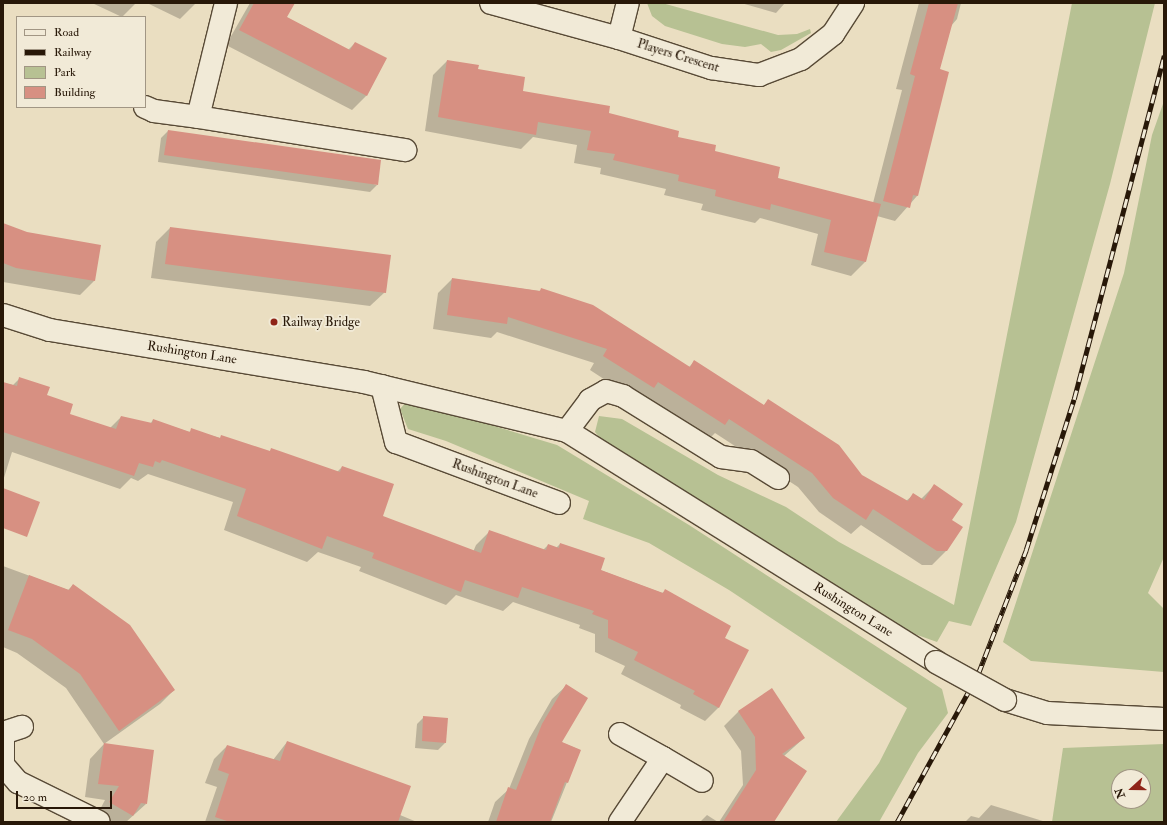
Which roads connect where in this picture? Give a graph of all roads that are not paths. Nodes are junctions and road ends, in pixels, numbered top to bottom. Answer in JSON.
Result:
{"nodes":[{"id":1,"x":226,"y":3,"type":"edge"},
{"id":2,"x":491,"y":3,"type":"edge"},
{"id":3,"x":628,"y":3,"type":"edge"},
{"id":4,"x":853,"y":3,"type":"edge"},
{"id":5,"x":619,"y":38,"type":"junction"},
{"id":6,"x":146,"y":108,"type":"edge"},
{"id":7,"x":198,"y":117,"type":"junction"},
{"id":8,"x":405,"y":150,"type":"dead end"},
{"id":9,"x":3,"y":315,"type":"edge"},
{"id":10,"x":382,"y":386,"type":"junction"},
{"id":11,"x":567,"y":431,"type":"junction"},
{"id":12,"x":778,"y":478,"type":"dead end"},
{"id":13,"x":559,"y":503,"type":"dead end"},
{"id":14,"x":1164,"y":719,"type":"edge"},
{"id":15,"x":9,"y":731,"type":"edge"},
{"id":16,"x":620,"y":734,"type":"dead end"},
{"id":17,"x":664,"y":758,"type":"junction"},
{"id":18,"x":3,"y":765,"type":"edge"},
{"id":19,"x":702,"y":781,"type":"dead end"},
{"id":20,"x":99,"y":822,"type":"edge"},
{"id":21,"x":620,"y":822,"type":"edge"}],
"edges":[{"from":1,"to":7,"type":"street"},
{"from":2,"to":5,"type":"street","name":"Players Crescent"},
{"from":3,"to":5,"type":"street","name":"Players Crescent"},
{"from":4,"to":5,"type":"street","name":"Players Crescent"},
{"from":6,"to":7,"type":"street"},
{"from":7,"to":8,"type":"street"},
{"from":9,"to":10,"type":"street","name":"Rushington Lane"},
{"from":10,"to":11,"type":"street","name":"Rushington Lane"},
{"from":10,"to":13,"type":"street","name":"Rushington Lane"},
{"from":11,"to":12,"type":"street"},
{"from":11,"to":14,"type":"street","name":"Rushington Lane","bridge":true},
{"from":15,"to":18,"type":"street"},
{"from":16,"to":17,"type":"street"},
{"from":17,"to":19,"type":"street"},
{"from":17,"to":21,"type":"street"},
{"from":18,"to":20,"type":"street"}]}
